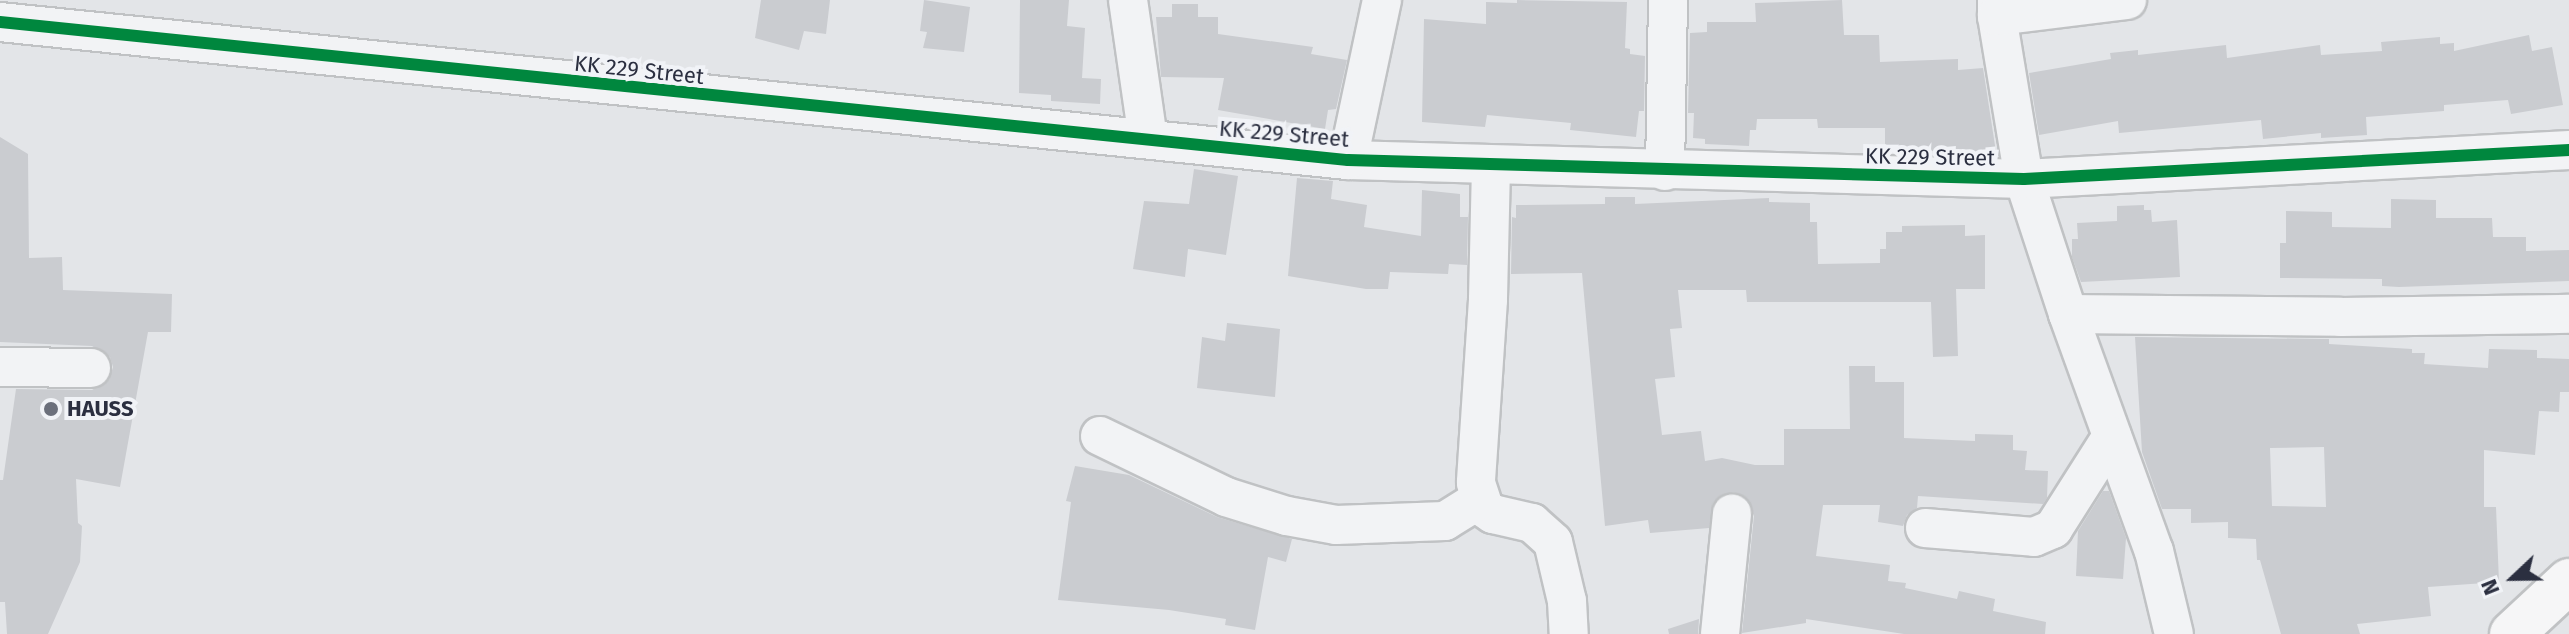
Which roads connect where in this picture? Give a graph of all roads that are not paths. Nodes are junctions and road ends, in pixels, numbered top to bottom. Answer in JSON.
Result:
{"nodes":[{"id":1,"x":1128,"y":0,"type":"edge"},
{"id":2,"x":1382,"y":0,"type":"edge"},
{"id":3,"x":1668,"y":0,"type":"edge"},
{"id":4,"x":2127,"y":0,"type":"edge"},
{"id":5,"x":1997,"y":8,"type":"edge"},
{"id":6,"x":0,"y":22,"type":"edge"},
{"id":7,"x":1148,"y":139,"type":"junction"},
{"id":8,"x":2569,"y":150,"type":"edge"},
{"id":9,"x":1348,"y":160,"type":"junction"},
{"id":10,"x":1491,"y":166,"type":"junction"},
{"id":11,"x":1665,"y":171,"type":"junction"},
{"id":12,"x":2024,"y":179,"type":"junction"},
{"id":13,"x":2068,"y":314,"type":"junction"},
{"id":14,"x":2569,"y":314,"type":"edge"},
{"id":15,"x":0,"y":367,"type":"edge"},
{"id":16,"x":91,"y":368,"type":"dead end"},
{"id":17,"x":1100,"y":436,"type":"dead end"},
{"id":18,"x":2112,"y":436,"type":"junction"},
{"id":19,"x":1479,"y":500,"type":"junction"},
{"id":20,"x":1732,"y":514,"type":"dead end"},
{"id":21,"x":1925,"y":528,"type":"dead end"},
{"id":22,"x":2569,"y":581,"type":"edge"},
{"id":23,"x":1569,"y":634,"type":"edge"},
{"id":24,"x":1720,"y":634,"type":"edge"},
{"id":25,"x":2174,"y":634,"type":"edge"},
{"id":26,"x":2512,"y":634,"type":"edge"}],
"edges":[{"from":1,"to":7,"type":"street"},
{"from":2,"to":9,"type":"street"},
{"from":3,"to":11,"type":"street"},
{"from":4,"to":5,"type":"street"},
{"from":5,"to":12,"type":"street"},
{"from":6,"to":7,"type":"street","name":"KK 229 Street"},
{"from":7,"to":9,"type":"street","name":"KK 229 Street"},
{"from":8,"to":12,"type":"street","name":"KK 229 Street"},
{"from":9,"to":10,"type":"street","name":"KK 229 Street"},
{"from":10,"to":11,"type":"street","name":"KK 229 Street"},
{"from":10,"to":19,"type":"street"},
{"from":11,"to":12,"type":"street","name":"KK 229 Street"},
{"from":12,"to":13,"type":"street"},
{"from":13,"to":14,"type":"street"},
{"from":13,"to":18,"type":"street"},
{"from":15,"to":16,"type":"street"},
{"from":17,"to":19,"type":"street"},
{"from":18,"to":21,"type":"street"},
{"from":18,"to":25,"type":"street"},
{"from":19,"to":23,"type":"street"},
{"from":20,"to":24,"type":"street"},
{"from":22,"to":26,"type":"main road"}]}
